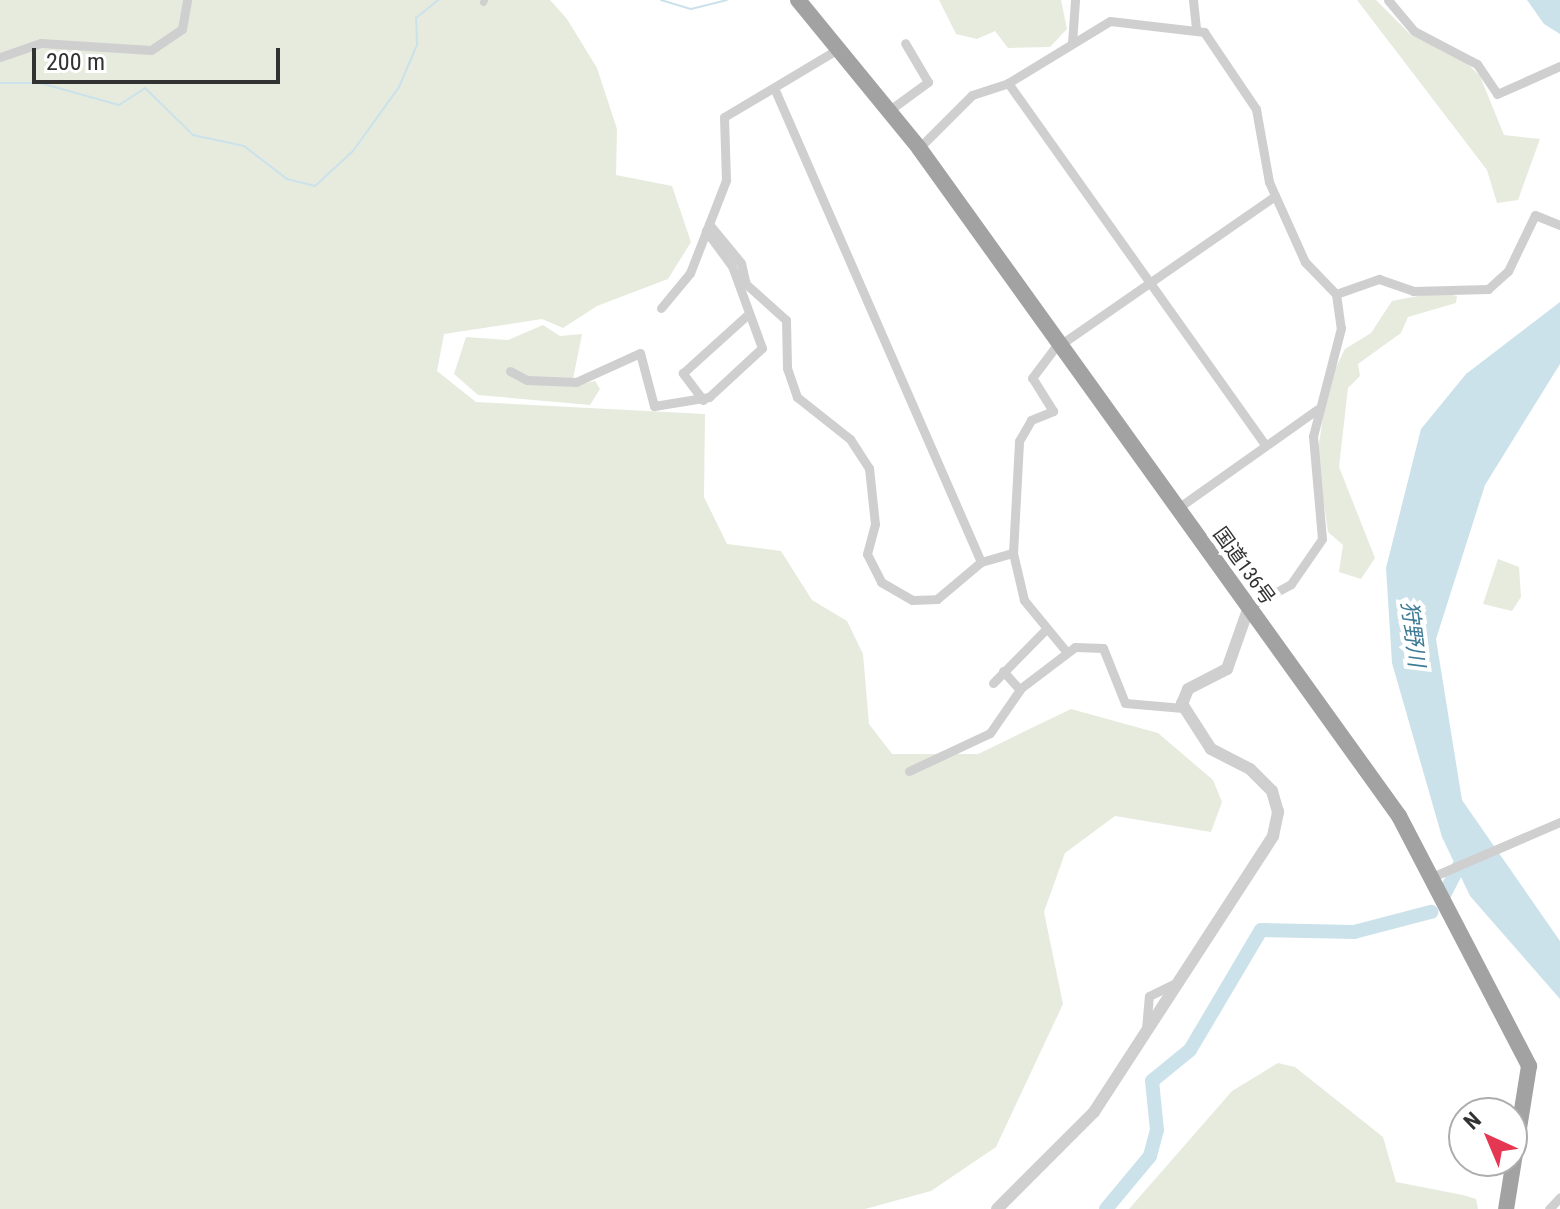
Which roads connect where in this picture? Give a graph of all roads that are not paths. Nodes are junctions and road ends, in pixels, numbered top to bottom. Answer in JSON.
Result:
{"nodes":[{"id":1,"x":187,"y":0,"type":"edge"},
{"id":2,"x":798,"y":0,"type":"edge"},
{"id":3,"x":1075,"y":0,"type":"edge"},
{"id":4,"x":1193,"y":0,"type":"edge"},
{"id":5,"x":1388,"y":0,"type":"edge"},
{"id":6,"x":1196,"y":29,"type":"junction"},
{"id":7,"x":905,"y":43,"type":"dead end"},
{"id":8,"x":1072,"y":43,"type":"junction"},
{"id":9,"x":838,"y":49,"type":"junction"},
{"id":10,"x":0,"y":57,"type":"edge"},
{"id":11,"x":1560,"y":66,"type":"edge"},
{"id":12,"x":1008,"y":83,"type":"junction"},
{"id":13,"x":775,"y":90,"type":"junction"},
{"id":14,"x":891,"y":109,"type":"junction"},
{"id":15,"x":919,"y":148,"type":"junction"},
{"id":16,"x":1275,"y":196,"type":"junction"},
{"id":17,"x":1560,"y":225,"type":"edge"},
{"id":18,"x":708,"y":228,"type":"junction"},
{"id":19,"x":1151,"y":284,"type":"junction"},
{"id":20,"x":1336,"y":294,"type":"junction"},
{"id":21,"x":661,"y":308,"type":"dead end"},
{"id":22,"x":746,"y":316,"type":"junction"},
{"id":23,"x":1060,"y":346,"type":"junction"},
{"id":24,"x":510,"y":371,"type":"dead end"},
{"id":25,"x":703,"y":400,"type":"junction"},
{"id":26,"x":1318,"y":409,"type":"junction"},
{"id":27,"x":1265,"y":445,"type":"junction"},
{"id":28,"x":1178,"y":508,"type":"junction"},
{"id":29,"x":1013,"y":553,"type":"junction"},
{"id":30,"x":981,"y":562,"type":"junction"},
{"id":31,"x":1249,"y":607,"type":"junction"},
{"id":32,"x":1046,"y":629,"type":"junction"},
{"id":33,"x":1065,"y":650,"type":"junction"},
{"id":34,"x":1003,"y":671,"type":"junction"},
{"id":35,"x":993,"y":683,"type":"dead end"},
{"id":36,"x":1020,"y":690,"type":"junction"},
{"id":37,"x":1183,"y":708,"type":"junction"},
{"id":38,"x":909,"y":771,"type":"dead end"},
{"id":39,"x":1560,"y":822,"type":"edge"},
{"id":40,"x":1436,"y":875,"type":"junction"},
{"id":41,"x":1560,"y":1197,"type":"edge"},
{"id":42,"x":997,"y":1209,"type":"edge"},
{"id":43,"x":1506,"y":1209,"type":"edge"},
{"id":44,"x":1549,"y":1209,"type":"edge"}],
"edges":[{"from":1,"to":10,"type":"street"},
{"from":2,"to":9,"type":"highway","name":"国道136号"},
{"from":3,"to":8,"type":"street"},
{"from":4,"to":6,"type":"street"},
{"from":5,"to":11,"type":"street"},
{"from":6,"to":8,"type":"street"},
{"from":6,"to":16,"type":"street"},
{"from":7,"to":14,"type":"street"},
{"from":8,"to":12,"type":"street"},
{"from":9,"to":13,"type":"street"},
{"from":9,"to":14,"type":"highway","name":"国道136号"},
{"from":12,"to":15,"type":"street"},
{"from":12,"to":19,"type":"street"},
{"from":13,"to":18,"type":"street"},
{"from":13,"to":30,"type":"street"},
{"from":14,"to":15,"type":"highway","name":"国道136号"},
{"from":15,"to":23,"type":"highway","name":"国道136号"},
{"from":16,"to":19,"type":"street"},
{"from":16,"to":20,"type":"street"},
{"from":17,"to":20,"type":"street"},
{"from":18,"to":21,"type":"street"},
{"from":18,"to":22,"type":"street"},
{"from":18,"to":30,"type":"street"},
{"from":19,"to":23,"type":"street"},
{"from":19,"to":27,"type":"street"},
{"from":20,"to":26,"type":"street"},
{"from":22,"to":25,"type":"street"},
{"from":22,"to":25,"type":"street"},
{"from":23,"to":28,"type":"highway","name":"国道136号"},
{"from":23,"to":29,"type":"street"},
{"from":24,"to":25,"type":"street"},
{"from":26,"to":27,"type":"street"},
{"from":26,"to":31,"type":"street"},
{"from":27,"to":28,"type":"street"},
{"from":28,"to":31,"type":"highway","name":"国道136号"},
{"from":29,"to":30,"type":"street"},
{"from":29,"to":32,"type":"street"},
{"from":31,"to":37,"type":"street"},
{"from":31,"to":40,"type":"highway","name":"国道136号"},
{"from":32,"to":33,"type":"street"},
{"from":32,"to":34,"type":"street"},
{"from":33,"to":36,"type":"street"},
{"from":33,"to":37,"type":"street"},
{"from":34,"to":35,"type":"street"},
{"from":34,"to":36,"type":"street"},
{"from":36,"to":38,"type":"street"},
{"from":37,"to":42,"type":"street"},
{"from":39,"to":40,"type":"street"},
{"from":40,"to":43,"type":"highway","name":"国道136号"},
{"from":41,"to":44,"type":"street"}]}
